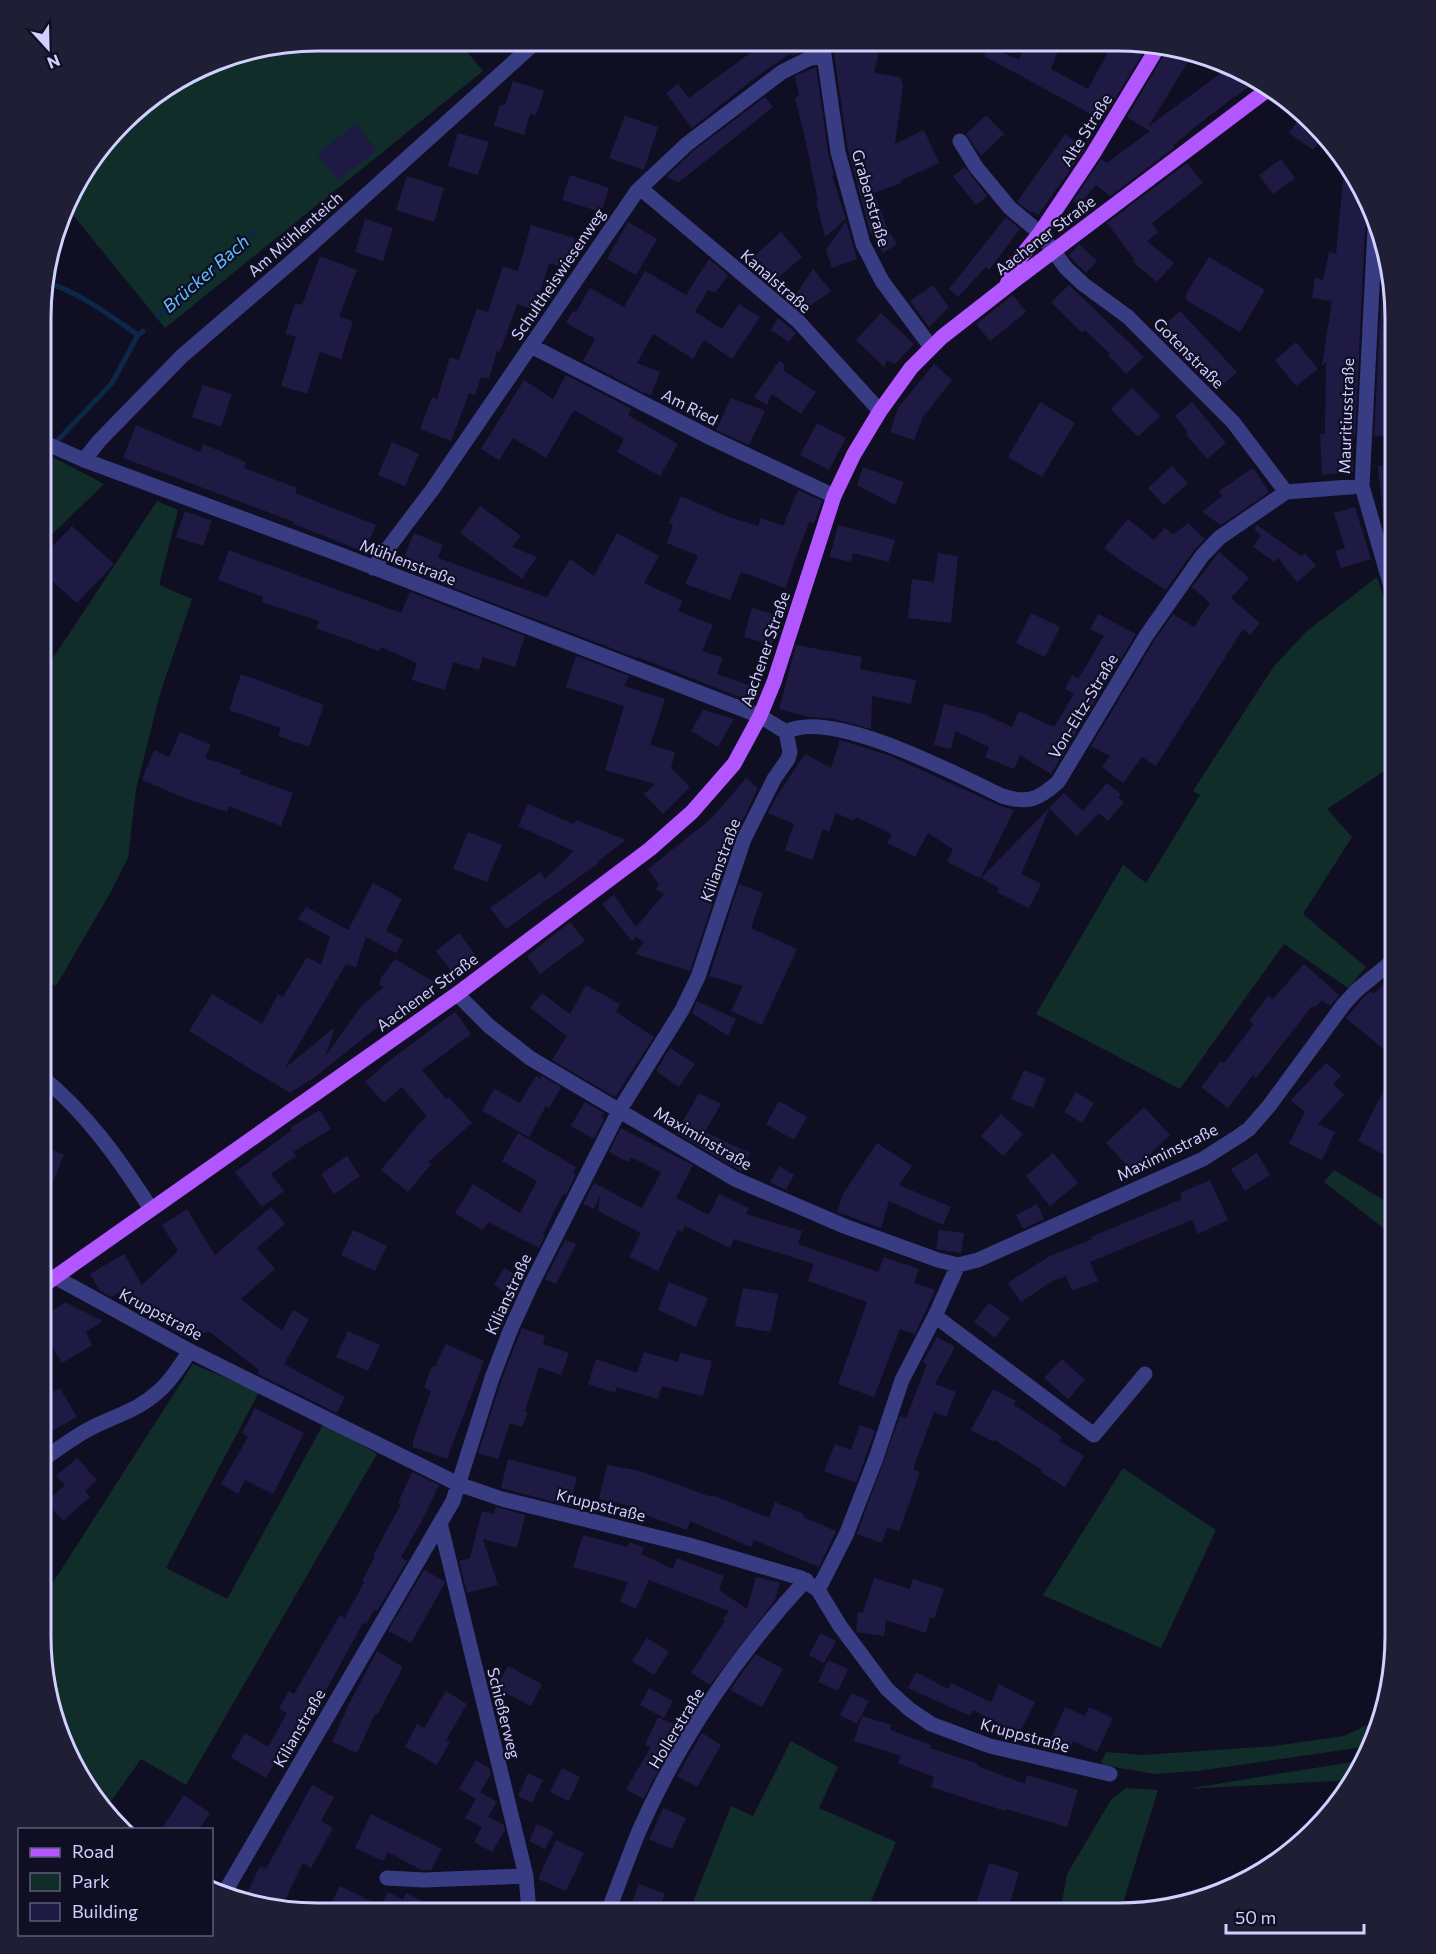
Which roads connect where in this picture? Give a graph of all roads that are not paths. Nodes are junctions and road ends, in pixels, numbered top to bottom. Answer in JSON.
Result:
{"nodes":[{"id":1,"x":526,"y":51,"type":"edge"},
{"id":2,"x":817,"y":51,"type":"edge"},
{"id":3,"x":821,"y":51,"type":"edge"},
{"id":4,"x":1154,"y":53,"type":"edge"},
{"id":5,"x":1262,"y":94,"type":"edge"},
{"id":6,"x":960,"y":141,"type":"dead end"},
{"id":7,"x":639,"y":188,"type":"junction"},
{"id":8,"x":1040,"y":233,"type":"junction"},
{"id":9,"x":1374,"y":243,"type":"edge"},
{"id":10,"x":1054,"y":252,"type":"junction"},
{"id":11,"x":1006,"y":287,"type":"junction"},
{"id":12,"x":531,"y":346,"type":"junction"},
{"id":13,"x":931,"y":347,"type":"junction"},
{"id":14,"x":880,"y":411,"type":"junction"},
{"id":15,"x":51,"y":446,"type":"edge"},
{"id":16,"x":84,"y":460,"type":"junction"},
{"id":17,"x":1362,"y":486,"type":"junction"},
{"id":18,"x":1286,"y":492,"type":"junction"},
{"id":19,"x":834,"y":496,"type":"junction"},
{"id":20,"x":1385,"y":566,"type":"edge"},
{"id":21,"x":373,"y":568,"type":"junction"},
{"id":22,"x":760,"y":716,"type":"junction"},
{"id":23,"x":786,"y":732,"type":"junction"},
{"id":24,"x":1385,"y":967,"type":"edge"},
{"id":25,"x":457,"y":994,"type":"junction"},
{"id":26,"x":51,"y":1085,"type":"edge"},
{"id":27,"x":619,"y":1111,"type":"junction"},
{"id":28,"x":151,"y":1209,"type":"junction"},
{"id":29,"x":958,"y":1265,"type":"junction"},
{"id":30,"x":55,"y":1277,"type":"junction"},
{"id":31,"x":51,"y":1280,"type":"edge"},
{"id":32,"x":935,"y":1316,"type":"junction"},
{"id":33,"x":190,"y":1351,"type":"junction"},
{"id":34,"x":1145,"y":1374,"type":"dead end"},
{"id":35,"x":51,"y":1454,"type":"edge"},
{"id":36,"x":458,"y":1484,"type":"junction"},
{"id":37,"x":440,"y":1523,"type":"junction"},
{"id":38,"x":812,"y":1585,"type":"junction"},
{"id":39,"x":1110,"y":1774,"type":"dead end"},
{"id":40,"x":526,"y":1876,"type":"junction"},
{"id":41,"x":387,"y":1878,"type":"dead end"},
{"id":42,"x":228,"y":1887,"type":"edge"},
{"id":43,"x":528,"y":1903,"type":"edge"},
{"id":44,"x":612,"y":1903,"type":"edge"}],
"edges":[{"from":1,"to":16,"type":"street","name":"Am Mühlenteich"},
{"from":2,"to":7,"type":"street","name":"Schultheiswiesenweg"},
{"from":3,"to":13,"type":"street","name":"Grabenstraße"},
{"from":4,"to":8,"type":"main road","name":"Alte Straße"},
{"from":5,"to":10,"type":"main road","name":"Aachener Straße"},
{"from":6,"to":8,"type":"street"},
{"from":7,"to":12,"type":"street","name":"Schultheiswiesenweg"},
{"from":7,"to":14,"type":"street","name":"Kanalstraße"},
{"from":8,"to":10,"type":"street"},
{"from":8,"to":11,"type":"main road","name":"Alte Straße"},
{"from":9,"to":17,"type":"street","name":"Mauritiusstraße"},
{"from":10,"to":11,"type":"main road","name":"Aachener Straße"},
{"from":10,"to":18,"type":"street","name":"Gotenstraße"},
{"from":11,"to":13,"type":"main road","name":"Aachener Straße"},
{"from":12,"to":19,"type":"street","name":"Am Ried"},
{"from":12,"to":21,"type":"street","name":"Schultheiswiesenweg"},
{"from":13,"to":14,"type":"main road","name":"Aachener Straße"},
{"from":14,"to":19,"type":"main road","name":"Aachener Straße"},
{"from":15,"to":16,"type":"street","name":"Mühlenstraße"},
{"from":16,"to":21,"type":"street","name":"Mühlenstraße"},
{"from":17,"to":18,"type":"street","name":"Von-Eltz-Straße"},
{"from":17,"to":20,"type":"street","name":"Mauritiusstraße"},
{"from":18,"to":23,"type":"street","name":"Von-Eltz-Straße"},
{"from":19,"to":22,"type":"main road","name":"Aachener Straße"},
{"from":21,"to":22,"type":"street","name":"Mühlenstraße"},
{"from":22,"to":23,"type":"street"},
{"from":22,"to":25,"type":"main road","name":"Aachener Straße"},
{"from":23,"to":27,"type":"street","name":"Kilianstraße"},
{"from":24,"to":29,"type":"street","name":"Maximinstraße"},
{"from":25,"to":27,"type":"street","name":"Maximinstraße"},
{"from":25,"to":28,"type":"main road","name":"Aachener Straße"},
{"from":26,"to":28,"type":"street"},
{"from":27,"to":29,"type":"street","name":"Maximinstraße"},
{"from":27,"to":36,"type":"street","name":"Kilianstraße"},
{"from":28,"to":30,"type":"main road","name":"Aachener Straße"},
{"from":29,"to":32,"type":"street"},
{"from":30,"to":31,"type":"main road","name":"Aachener Straße"},
{"from":30,"to":33,"type":"street","name":"Kruppstraße"},
{"from":32,"to":34,"type":"street"},
{"from":32,"to":38,"type":"street","name":"Hollerstraße"},
{"from":33,"to":35,"type":"street"},
{"from":33,"to":36,"type":"street","name":"Kruppstraße"},
{"from":36,"to":37,"type":"street","name":"Kilianstraße"},
{"from":36,"to":38,"type":"street","name":"Kruppstraße"},
{"from":37,"to":40,"type":"street","name":"Schießerweg"},
{"from":37,"to":42,"type":"street","name":"Kilianstraße"},
{"from":38,"to":39,"type":"street","name":"Kruppstraße"},
{"from":38,"to":44,"type":"street","name":"Hollerstraße"},
{"from":40,"to":41,"type":"street"},
{"from":40,"to":43,"type":"street","name":"Schießerweg"}]}
